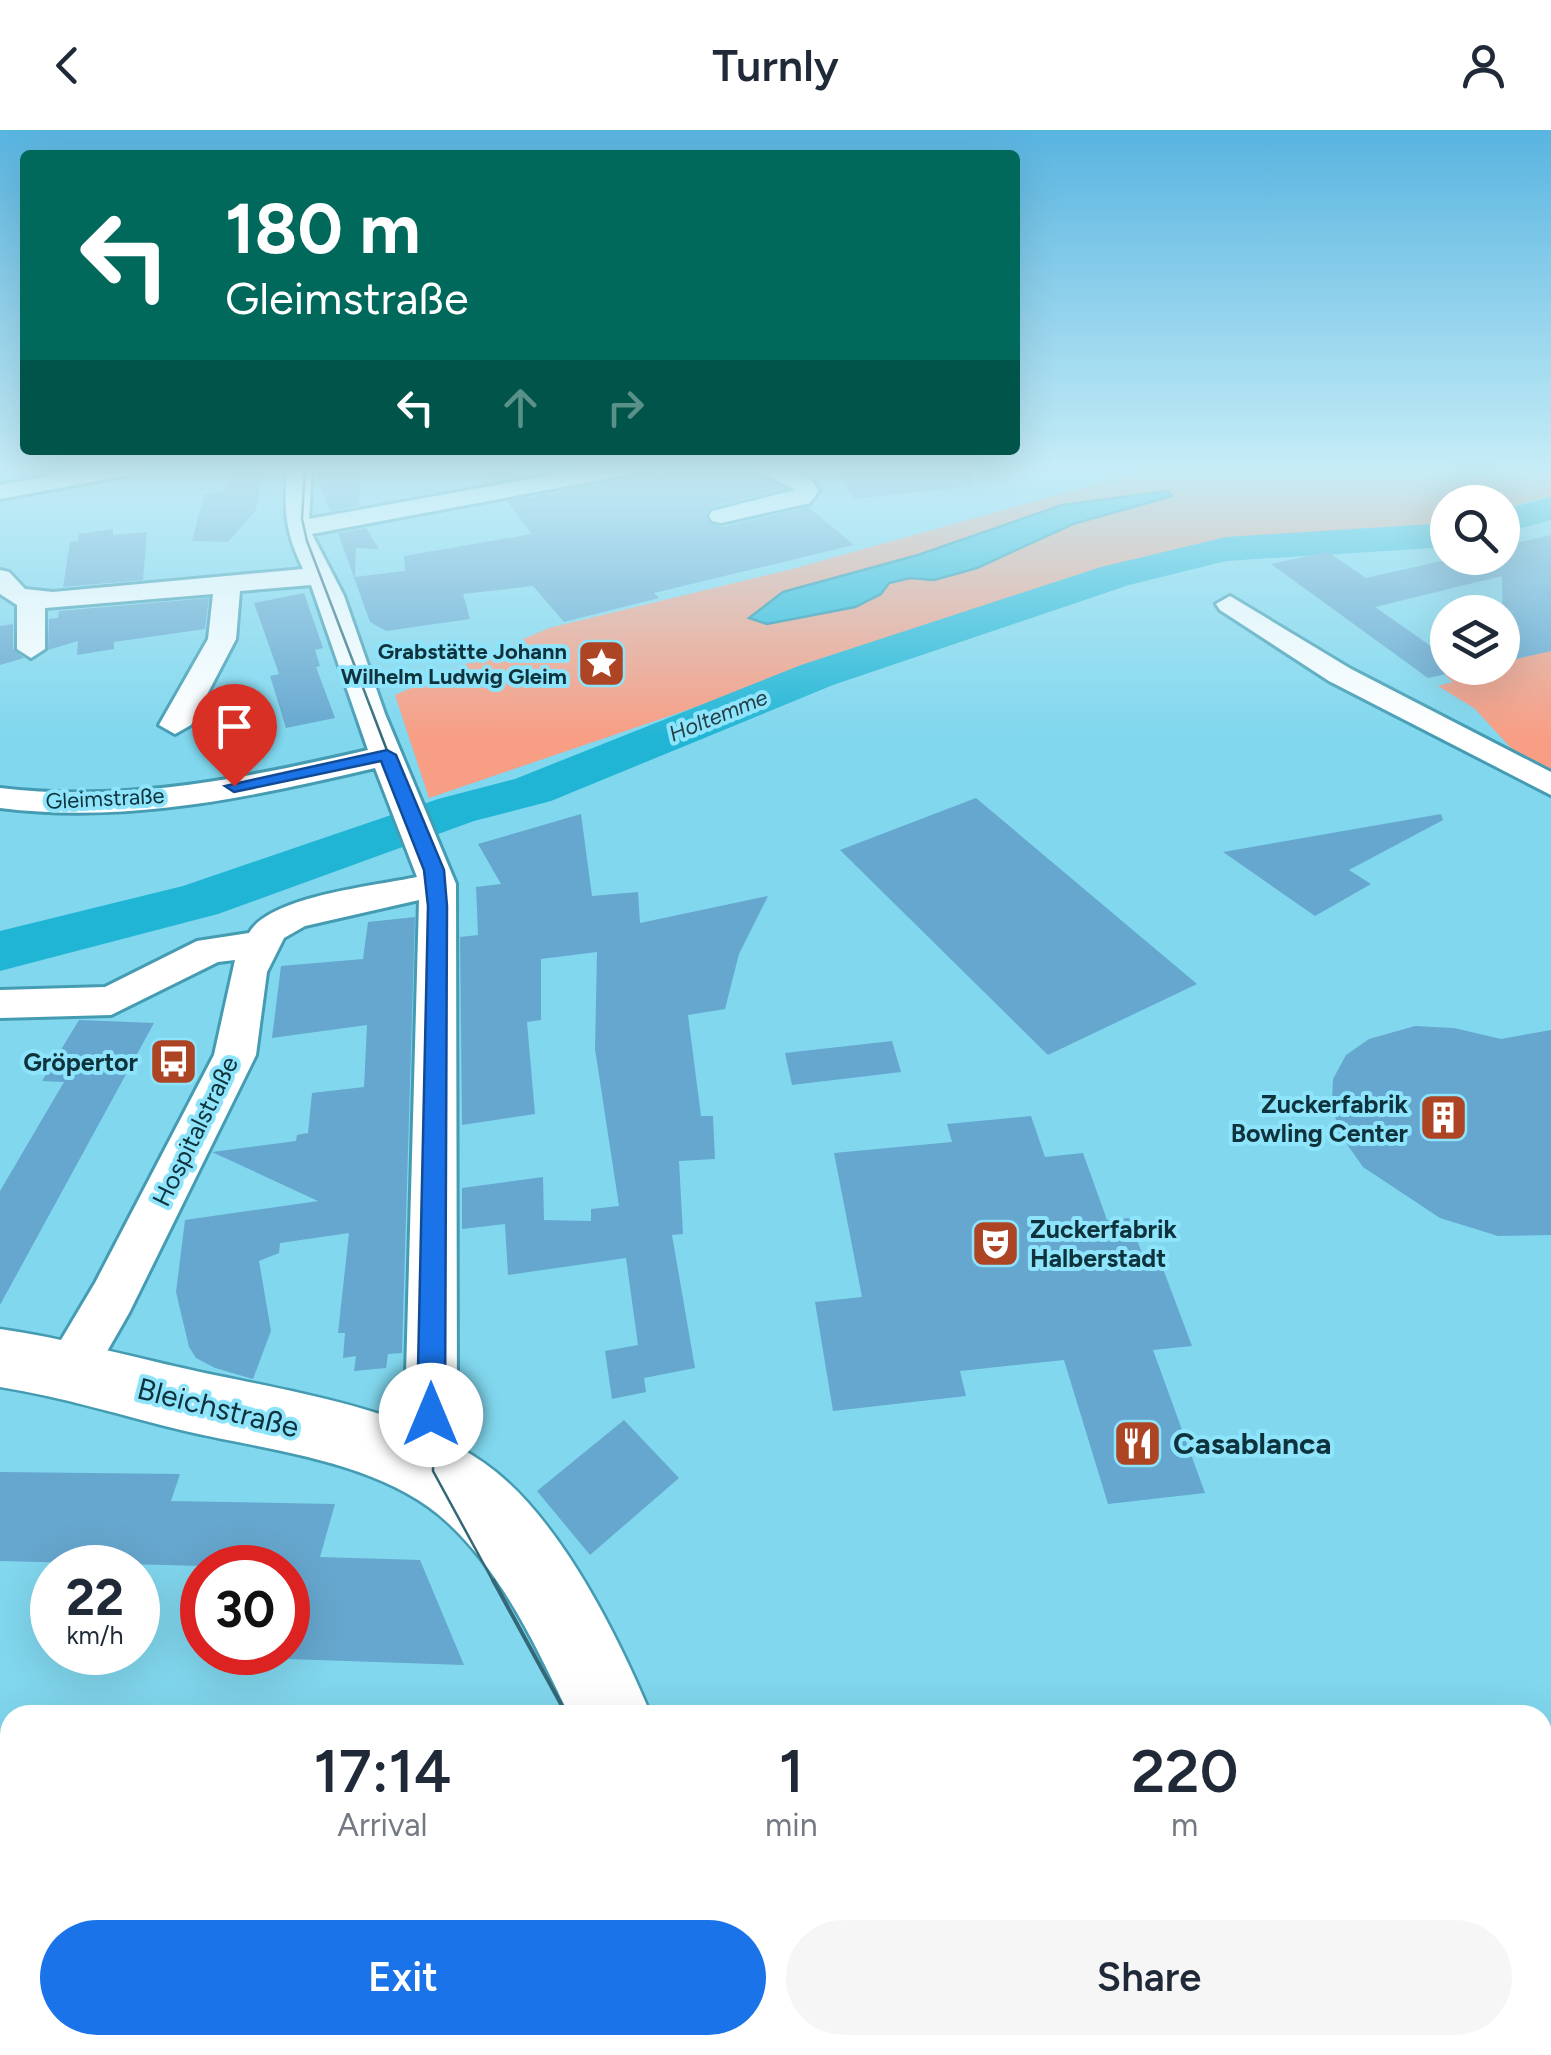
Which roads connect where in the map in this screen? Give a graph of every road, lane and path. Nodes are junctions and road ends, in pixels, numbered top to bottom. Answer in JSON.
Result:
{"nodes":[{"id":1,"x":311,"y":557,"type":"edge"},
{"id":2,"x":320,"y":576,"type":"junction"},
{"id":3,"x":0,"y":578,"type":"edge"},
{"id":4,"x":228,"y":586,"type":"junction"},
{"id":5,"x":30,"y":600,"type":"junction"},
{"id":6,"x":1230,"y":604,"type":"dead end"},
{"id":7,"x":31,"y":649,"type":"dead end"},
{"id":8,"x":175,"y":725,"type":"dead end"},
{"id":9,"x":387,"y":755,"type":"junction"},
{"id":10,"x":1551,"y":785,"type":"edge"},
{"id":11,"x":0,"y":798,"type":"edge"},
{"id":12,"x":433,"y":869,"type":"junction"},
{"id":13,"x":258,"y":945,"type":"junction"},
{"id":14,"x":0,"y":1004,"type":"edge"},
{"id":15,"x":0,"y":1358,"type":"edge"},
{"id":16,"x":68,"y":1372,"type":"junction"},
{"id":17,"x":420,"y":1465,"type":"junction"},
{"id":18,"x":605,"y":1705,"type":"edge"}],
"edges":[{"from":1,"to":2,"type":"street"},
{"from":2,"to":4,"type":"street"},
{"from":2,"to":9,"type":"street"},
{"from":3,"to":5,"type":"street"},
{"from":4,"to":5,"type":"street"},
{"from":4,"to":8,"type":"street"},
{"from":5,"to":7,"type":"street"},
{"from":6,"to":10,"type":"street"},
{"from":9,"to":11,"type":"street","name":"Gleimstraße"},
{"from":9,"to":12,"type":"street"},
{"from":12,"to":13,"type":"street"},
{"from":12,"to":17,"type":"street"},
{"from":13,"to":14,"type":"street"},
{"from":13,"to":16,"type":"street","name":"Hospitalstraße"},
{"from":15,"to":16,"type":"main road","name":"Bleichstraße"},
{"from":16,"to":17,"type":"main road","name":"Bleichstraße"},
{"from":17,"to":18,"type":"main road","name":"Bleichstraße"}]}
